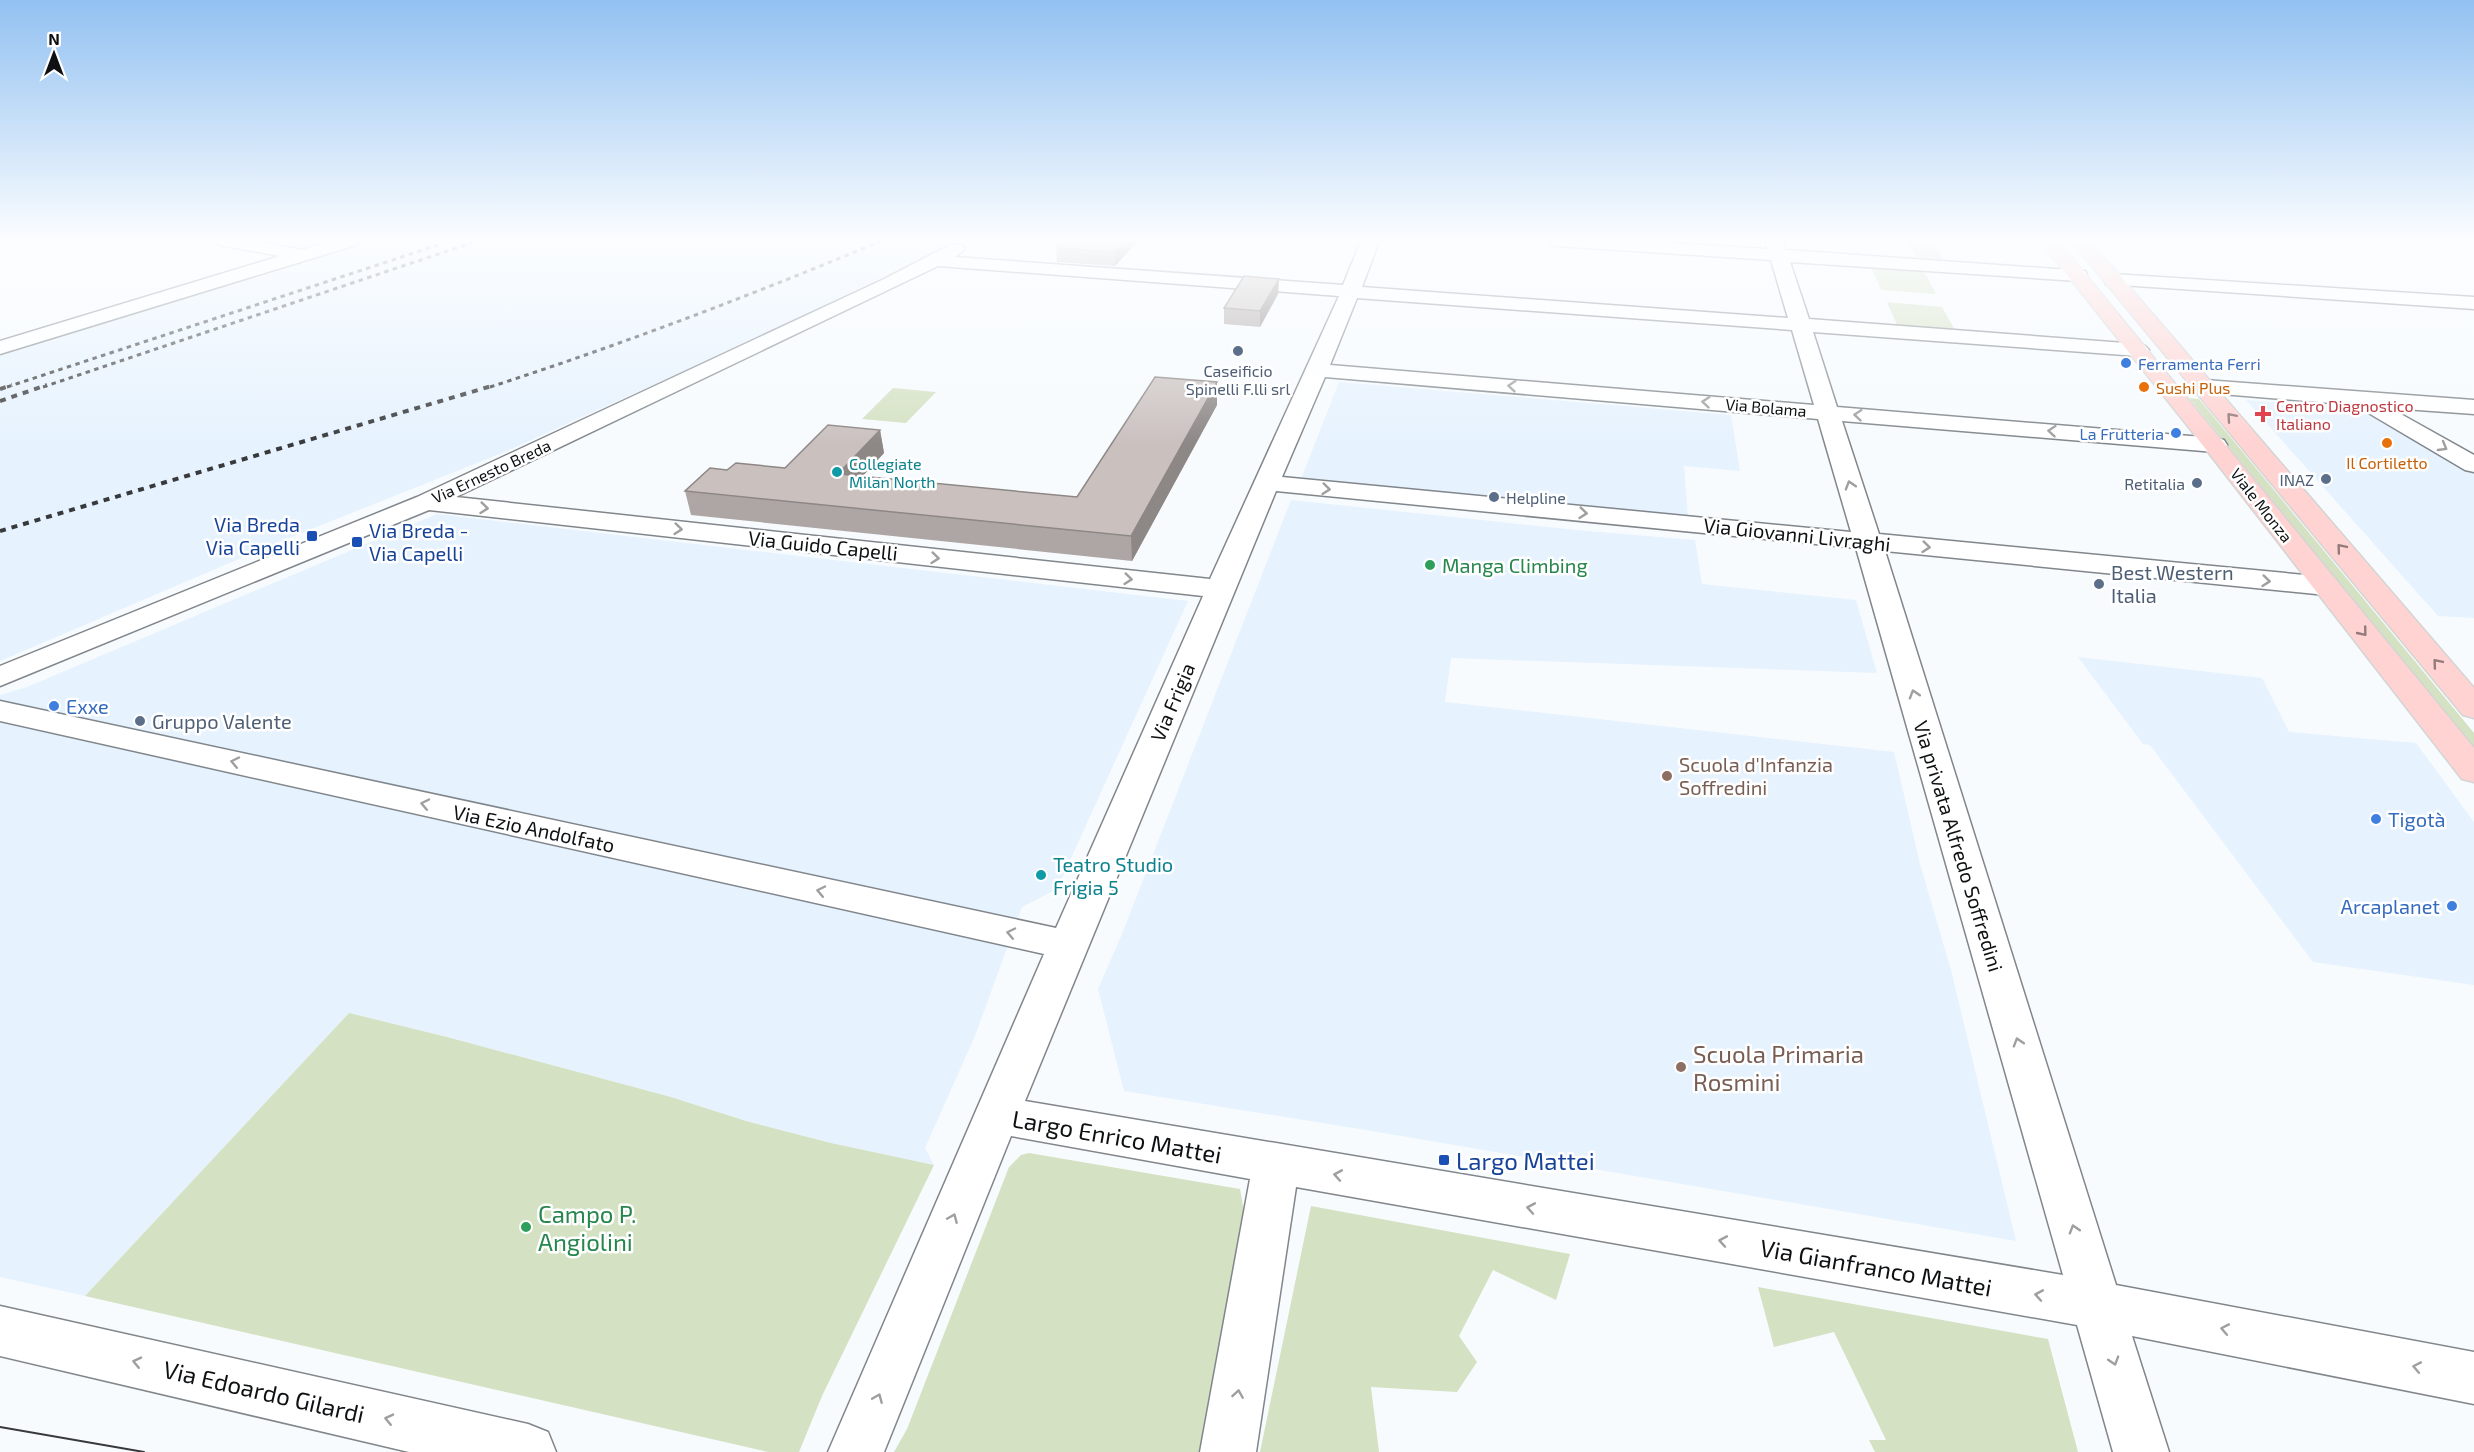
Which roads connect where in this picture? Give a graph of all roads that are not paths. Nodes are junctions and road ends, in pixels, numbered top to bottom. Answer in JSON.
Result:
{"nodes":[{"id":1,"x":128,"y":309,"type":"edge"},
{"id":2,"x":837,"y":309,"type":"edge"},
{"id":3,"x":1343,"y":309,"type":"edge"},
{"id":4,"x":1585,"y":309,"type":"edge"},
{"id":5,"x":1795,"y":309,"type":"edge"},
{"id":6,"x":2105,"y":309,"type":"edge"},
{"id":7,"x":2138,"y":309,"type":"edge"},
{"id":8,"x":1800,"y":325,"type":"junction"},
{"id":9,"x":0,"y":348,"type":"edge"},
{"id":10,"x":2138,"y":350,"type":"junction"},
{"id":11,"x":2175,"y":352,"type":"junction"},
{"id":12,"x":1317,"y":370,"type":"junction"},
{"id":13,"x":2166,"y":384,"type":"junction"},
{"id":14,"x":2205,"y":387,"type":"junction"},
{"id":15,"x":2355,"y":398,"type":"junction"},
{"id":16,"x":2474,"y":407,"type":"edge"},
{"id":17,"x":1827,"y":412,"type":"junction"},
{"id":18,"x":2215,"y":445,"type":"junction"},
{"id":19,"x":2474,"y":465,"type":"edge"},
{"id":20,"x":1268,"y":483,"type":"junction"},
{"id":21,"x":426,"y":502,"type":"junction"},
{"id":22,"x":1867,"y":541,"type":"junction"},
{"id":23,"x":2326,"y":586,"type":"junction"},
{"id":24,"x":1220,"y":589,"type":"junction"},
{"id":25,"x":0,"y":677,"type":"edge"},
{"id":26,"x":2474,"y":708,"type":"edge"},
{"id":27,"x":0,"y":711,"type":"edge"},
{"id":28,"x":2474,"y":771,"type":"edge"},
{"id":29,"x":1068,"y":945,"type":"junction"},
{"id":30,"x":996,"y":1115,"type":"junction"},
{"id":31,"x":1276,"y":1164,"type":"junction"},
{"id":32,"x":2097,"y":1305,"type":"junction"},
{"id":33,"x":0,"y":1331,"type":"edge"},
{"id":34,"x":2474,"y":1378,"type":"edge"},
{"id":35,"x":440,"y":1442,"type":"edge"},
{"id":36,"x":528,"y":1452,"type":"edge"},
{"id":37,"x":856,"y":1452,"type":"edge"},
{"id":38,"x":1228,"y":1452,"type":"edge"},
{"id":39,"x":2141,"y":1452,"type":"edge"}],
"edges":[{"from":1,"to":9,"type":"street"},
{"from":2,"to":21,"type":"street","name":"Via Ernesto Breda"},
{"from":3,"to":12,"type":"street","name":"Via Frigia"},
{"from":4,"to":8,"type":"street"},
{"from":5,"to":8,"type":"street","name":"Via privata Alfredo Soffredini"},
{"from":6,"to":10,"type":"main road","name":"Viale Monza"},
{"from":7,"to":11,"type":"main road","name":"Viale Monza"},
{"from":8,"to":10,"type":"street"},
{"from":8,"to":17,"type":"street","name":"Via privata Alfredo Soffredini"},
{"from":10,"to":11,"type":"main road"},
{"from":10,"to":13,"type":"main road","name":"Viale Monza"},
{"from":11,"to":14,"type":"main road","name":"Viale Monza"},
{"from":17,"to":12,"type":"street","name":"Via Bolama","one_way":true},
{"from":12,"to":20,"type":"street","name":"Via Frigia"},
{"from":13,"to":14,"type":"main road"},
{"from":13,"to":18,"type":"main road","name":"Viale Monza"},
{"from":14,"to":15,"type":"street"},
{"from":26,"to":14,"type":"main road","name":"Viale Monza","one_way":true},
{"from":15,"to":16,"type":"street"},
{"from":15,"to":19,"type":"street","one_way":true},
{"from":18,"to":17,"type":"street","name":"Via Bolama","one_way":true},
{"from":22,"to":17,"type":"street","name":"Via privata Alfredo Soffredini","one_way":true},
{"from":18,"to":23,"type":"main road","name":"Viale Monza"},
{"from":20,"to":22,"type":"street","name":"Via Giovanni Livraghi","one_way":true},
{"from":20,"to":24,"type":"street","name":"Via Frigia"},
{"from":21,"to":24,"type":"street","name":"Via Guido Capelli","one_way":true},
{"from":21,"to":25,"type":"street","name":"Via Ernesto Breda"},
{"from":22,"to":23,"type":"street","name":"Via Giovanni Livraghi","one_way":true},
{"from":32,"to":22,"type":"street","name":"Via privata Alfredo Soffredini","one_way":true},
{"from":23,"to":28,"type":"main road","name":"Viale Monza","one_way":true},
{"from":24,"to":29,"type":"street","name":"Via Frigia"},
{"from":29,"to":27,"type":"street","name":"Via Ezio Andolfato","one_way":true},
{"from":29,"to":30,"type":"street","name":"Via Frigia"},
{"from":30,"to":31,"type":"street","name":"Largo Enrico Mattei"},
{"from":37,"to":30,"type":"street","name":"Largo Enrico Mattei","one_way":true},
{"from":32,"to":31,"type":"street","name":"Via Gianfranco Mattei","one_way":true},
{"from":38,"to":31,"type":"street","one_way":true},
{"from":34,"to":32,"type":"street","name":"Via Gianfranco Mattei","one_way":true},
{"from":32,"to":39,"type":"street","name":"Via privata Alfredo Soffredini","one_way":true},
{"from":35,"to":33,"type":"street","name":"Via Edoardo Gilardi","one_way":true},
{"from":35,"to":36,"type":"street","name":"Via Edoardo Gilardi"}]}
